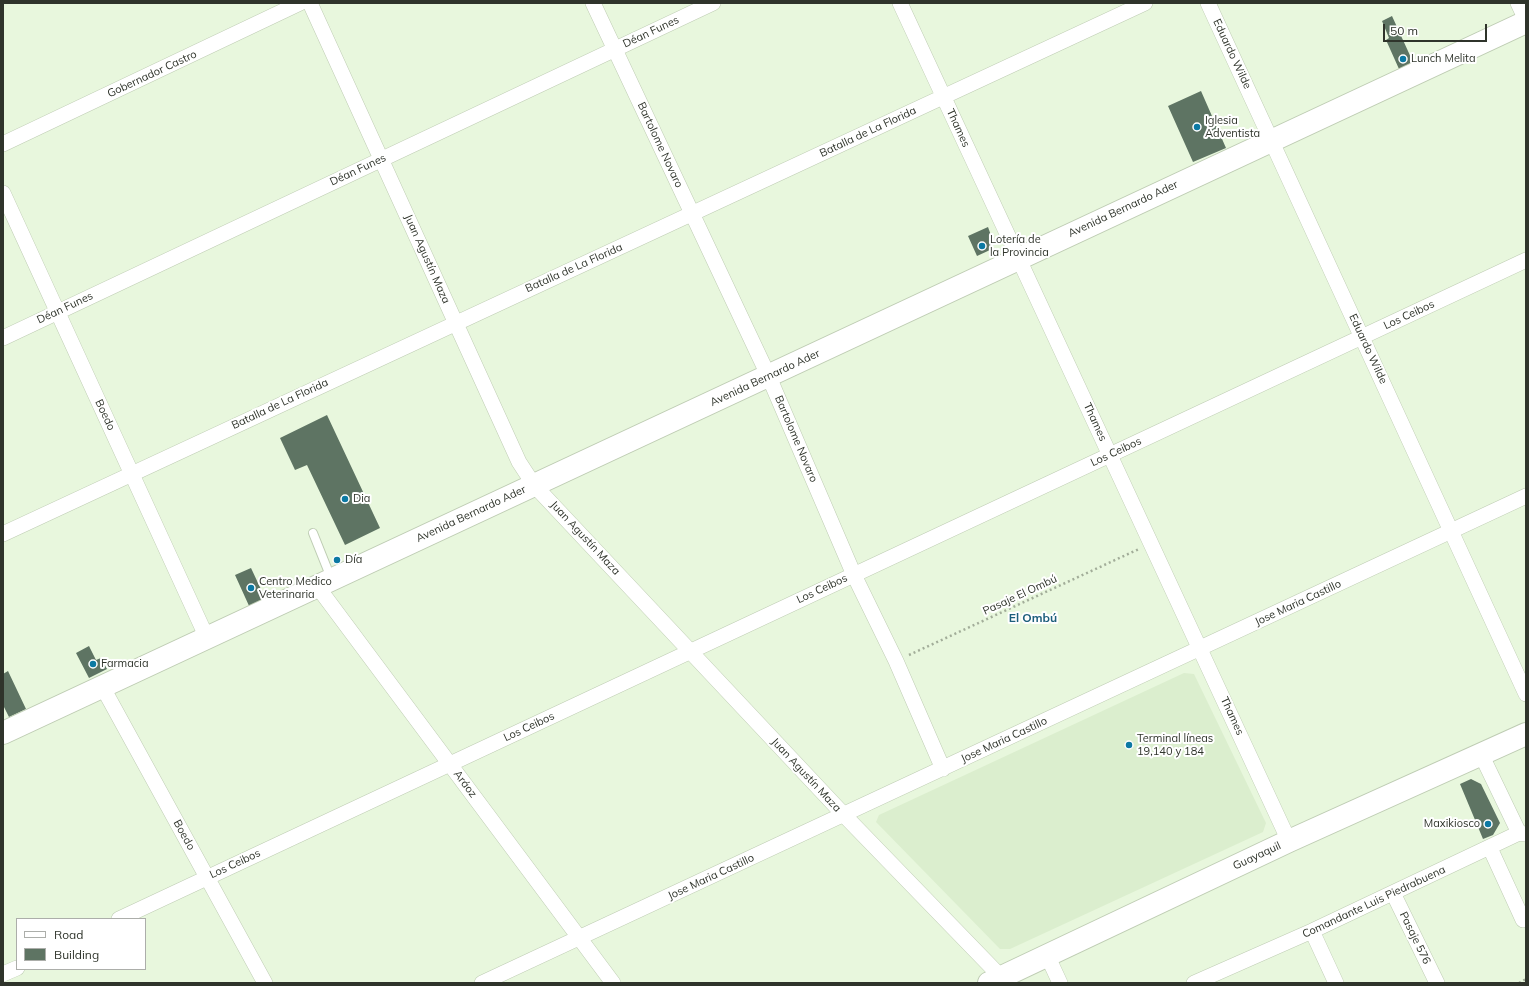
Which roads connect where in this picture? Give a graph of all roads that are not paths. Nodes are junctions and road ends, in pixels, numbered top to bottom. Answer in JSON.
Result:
{"nodes":[{"id":1,"x":300,"y":3,"type":"edge"},
{"id":2,"x":310,"y":3,"type":"edge"},
{"id":3,"x":593,"y":3,"type":"edge"},
{"id":4,"x":713,"y":3,"type":"edge"},
{"id":5,"x":900,"y":3,"type":"edge"},
{"id":6,"x":1145,"y":3,"type":"edge"},
{"id":7,"x":1208,"y":3,"type":"edge"},
{"id":8,"x":1518,"y":3,"type":"edge"},
{"id":9,"x":1526,"y":21,"type":"edge"},
{"id":10,"x":615,"y":49,"type":"junction"},
{"id":11,"x":943,"y":96,"type":"junction"},
{"id":12,"x":1271,"y":140,"type":"junction"},
{"id":13,"x":3,"y":144,"type":"edge"},
{"id":14,"x":382,"y":159,"type":"junction"},
{"id":15,"x":3,"y":193,"type":"edge"},
{"id":16,"x":693,"y":214,"type":"junction"},
{"id":17,"x":1019,"y":258,"type":"junction"},
{"id":18,"x":1526,"y":260,"type":"edge"},
{"id":19,"x":58,"y":312,"type":"junction"},
{"id":20,"x":456,"y":322,"type":"junction"},
{"id":21,"x":1362,"y":337,"type":"junction"},
{"id":22,"x":3,"y":338,"type":"edge"},
{"id":23,"x":769,"y":377,"type":"junction"},
{"id":24,"x":1110,"y":454,"type":"junction"},
{"id":25,"x":132,"y":473,"type":"junction"},
{"id":26,"x":534,"y":485,"type":"junction"},
{"id":27,"x":1526,"y":496,"type":"edge"},
{"id":28,"x":1452,"y":531,"type":"junction"},
{"id":29,"x":313,"y":533,"type":"dead end"},
{"id":30,"x":3,"y":534,"type":"edge"},
{"id":31,"x":854,"y":575,"type":"junction"},
{"id":32,"x":324,"y":583,"type":"junction"},
{"id":33,"x":207,"y":638,"type":"junction"},
{"id":34,"x":1201,"y":648,"type":"junction"},
{"id":35,"x":691,"y":651,"type":"junction"},
{"id":36,"x":102,"y":686,"type":"junction"},
{"id":37,"x":1526,"y":694,"type":"edge"},
{"id":38,"x":3,"y":733,"type":"edge"},
{"id":39,"x":1526,"y":734,"type":"edge"},
{"id":40,"x":1481,"y":754,"type":"junction"},
{"id":41,"x":450,"y":764,"type":"junction"},
{"id":42,"x":943,"y":769,"type":"junction"},
{"id":43,"x":844,"y":815,"type":"junction"},
{"id":44,"x":1523,"y":833,"type":"edge"},
{"id":45,"x":1289,"y":841,"type":"junction"},
{"id":46,"x":1490,"y":848,"type":"junction"},
{"id":47,"x":207,"y":877,"type":"junction"},
{"id":48,"x":1393,"y":893,"type":"junction"},
{"id":49,"x":121,"y":918,"type":"edge"},
{"id":50,"x":1523,"y":920,"type":"dead end"},
{"id":51,"x":1312,"y":931,"type":"junction"},
{"id":52,"x":580,"y":938,"type":"junction"},
{"id":53,"x":1047,"y":955,"type":"junction"},
{"id":54,"x":16,"y":968,"type":"edge"},
{"id":55,"x":3,"y":974,"type":"edge"},
{"id":56,"x":1224,"y":977,"type":"edge"},
{"id":57,"x":995,"y":980,"type":"edge"},
{"id":58,"x":265,"y":983,"type":"edge"},
{"id":59,"x":482,"y":983,"type":"edge"},
{"id":60,"x":613,"y":983,"type":"edge"},
{"id":61,"x":1060,"y":983,"type":"edge"},
{"id":62,"x":1194,"y":983,"type":"edge"},
{"id":63,"x":1336,"y":983,"type":"edge"},
{"id":64,"x":1437,"y":983,"type":"edge"}],
"edges":[{"from":1,"to":13,"type":"street","name":"Gobernador Castro"},
{"from":2,"to":14,"type":"street","name":"Juan Agustín Maza"},
{"from":3,"to":10,"type":"street","name":"Bartolome Novaro"},
{"from":4,"to":10,"type":"street","name":"Déan Funes"},
{"from":5,"to":11,"type":"street","name":"Thames"},
{"from":6,"to":11,"type":"street","name":"Batalla de La Florida"},
{"from":7,"to":12,"type":"street","name":"Eduardo Wilde"},
{"from":8,"to":9,"type":"street"},
{"from":9,"to":12,"type":"main road","name":"Avenida Bernardo Ader"},
{"from":10,"to":14,"type":"street","name":"Déan Funes"},
{"from":10,"to":16,"type":"street","name":"Bartolome Novaro"},
{"from":11,"to":16,"type":"street","name":"Batalla de La Florida"},
{"from":11,"to":17,"type":"street","name":"Thames"},
{"from":12,"to":17,"type":"main road","name":"Avenida Bernardo Ader"},
{"from":12,"to":21,"type":"street","name":"Eduardo Wilde"},
{"from":14,"to":19,"type":"street","name":"Déan Funes"},
{"from":14,"to":20,"type":"street","name":"Juan Agustín Maza"},
{"from":15,"to":19,"type":"street","name":"Boedo"},
{"from":16,"to":20,"type":"street","name":"Batalla de La Florida"},
{"from":16,"to":23,"type":"street","name":"Bartolome Novaro"},
{"from":17,"to":23,"type":"main road","name":"Avenida Bernardo Ader"},
{"from":17,"to":24,"type":"street","name":"Thames"},
{"from":18,"to":21,"type":"street","name":"Los Ceibos"},
{"from":19,"to":22,"type":"street","name":"Déan Funes"},
{"from":19,"to":25,"type":"street","name":"Boedo"},
{"from":20,"to":25,"type":"street","name":"Batalla de La Florida"},
{"from":20,"to":26,"type":"street","name":"Juan Agustín Maza"},
{"from":21,"to":24,"type":"street","name":"Los Ceibos"},
{"from":21,"to":28,"type":"street","name":"Eduardo Wilde"},
{"from":23,"to":26,"type":"main road","name":"Avenida Bernardo Ader"},
{"from":23,"to":31,"type":"street","name":"Bartolome Novaro"},
{"from":24,"to":31,"type":"street","name":"Los Ceibos"},
{"from":24,"to":34,"type":"street","name":"Thames"},
{"from":25,"to":30,"type":"street","name":"Batalla de La Florida"},
{"from":25,"to":33,"type":"street","name":"Boedo"},
{"from":26,"to":32,"type":"main road","name":"Avenida Bernardo Ader"},
{"from":26,"to":35,"type":"street","name":"Juan Agustín Maza"},
{"from":27,"to":28,"type":"street","name":"Jose Maria Castillo"},
{"from":28,"to":34,"type":"street","name":"Jose Maria Castillo"},
{"from":28,"to":37,"type":"street","name":"Eduardo Wilde"},
{"from":29,"to":32,"type":"lane"},
{"from":31,"to":35,"type":"street","name":"Los Ceibos"},
{"from":31,"to":42,"type":"street","name":"Bartolome Novaro"},
{"from":32,"to":33,"type":"main road","name":"Avenida Bernardo Ader"},
{"from":32,"to":41,"type":"street","name":"Aráoz"},
{"from":33,"to":36,"type":"main road","name":"Avenida Bernardo Ader"},
{"from":34,"to":42,"type":"street","name":"Jose Maria Castillo"},
{"from":34,"to":45,"type":"street","name":"Thames"},
{"from":35,"to":41,"type":"street","name":"Los Ceibos"},
{"from":35,"to":43,"type":"street","name":"Juan Agustín Maza"},
{"from":36,"to":38,"type":"main road","name":"Avenida Bernardo Ader"},
{"from":36,"to":47,"type":"street","name":"Boedo"},
{"from":39,"to":40,"type":"main road","name":"Guayaquil"},
{"from":40,"to":44,"type":"street"},
{"from":40,"to":45,"type":"main road","name":"Guayaquil"},
{"from":41,"to":47,"type":"street","name":"Los Ceibos"},
{"from":41,"to":52,"type":"street","name":"Aráoz"},
{"from":42,"to":43,"type":"street","name":"Jose Maria Castillo"},
{"from":43,"to":52,"type":"street","name":"Jose Maria Castillo"},
{"from":43,"to":57,"type":"street","name":"Juan Agustín Maza"},
{"from":44,"to":46,"type":"street","name":"Comandante Luis Piedrabuena"},
{"from":45,"to":53,"type":"main road","name":"Guayaquil"},
{"from":46,"to":48,"type":"street","name":"Comandante Luis Piedrabuena"},
{"from":46,"to":50,"type":"street"},
{"from":47,"to":49,"type":"street","name":"Los Ceibos"},
{"from":47,"to":58,"type":"street","name":"Boedo"},
{"from":48,"to":51,"type":"street","name":"Comandante Luis Piedrabuena"},
{"from":48,"to":64,"type":"street","name":"Pasaje 576"},
{"from":51,"to":56,"type":"street","name":"Comandante Luis Piedrabuena"},
{"from":51,"to":63,"type":"street"},
{"from":52,"to":59,"type":"street","name":"Jose Maria Castillo"},
{"from":52,"to":60,"type":"street","name":"Aráoz"},
{"from":53,"to":57,"type":"main road","name":"Guayaquil"},
{"from":53,"to":61,"type":"street"},
{"from":54,"to":55,"type":"street"},
{"from":56,"to":62,"type":"street","name":"Comandante Luis Piedrabuena"}]}
